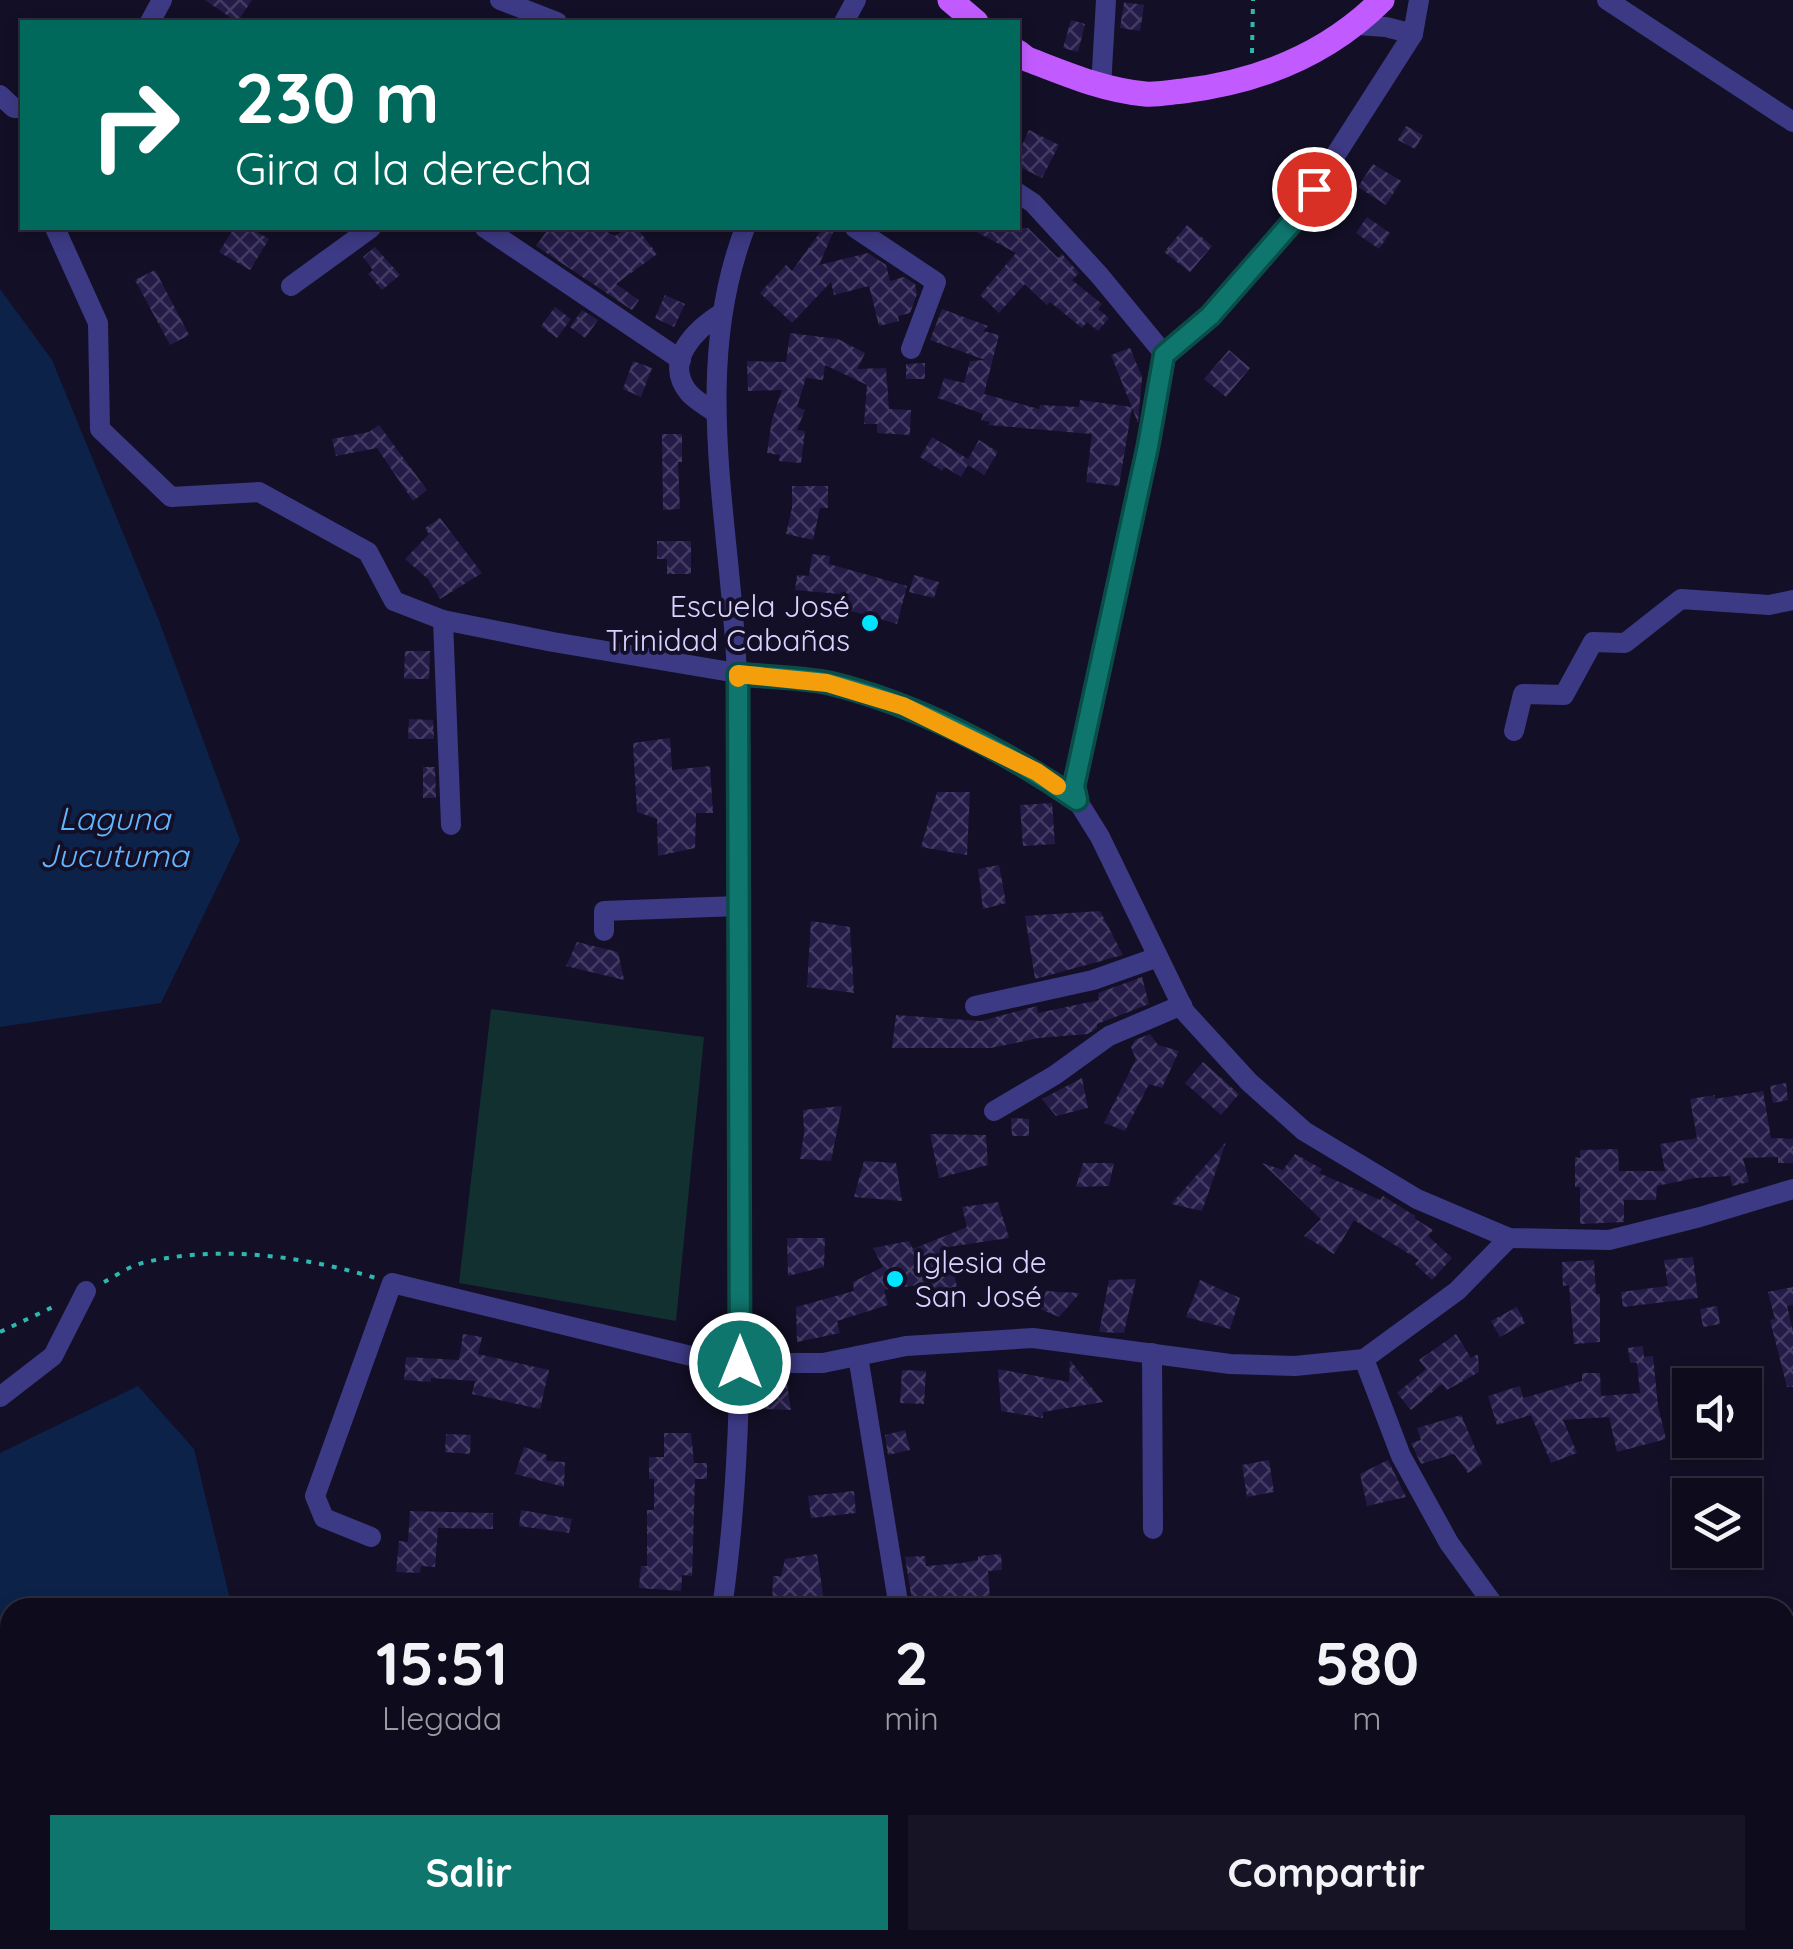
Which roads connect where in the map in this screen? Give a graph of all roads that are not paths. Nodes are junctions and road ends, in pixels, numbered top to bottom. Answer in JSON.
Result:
{"nodes":[{"id":1,"x":500,"y":0,"type":"edge"},
{"id":2,"x":1106,"y":0,"type":"edge"},
{"id":3,"x":1382,"y":0,"type":"edge"},
{"id":4,"x":1420,"y":0,"type":"edge"},
{"id":5,"x":1607,"y":0,"type":"edge"},
{"id":6,"x":551,"y":20,"type":"edge"},
{"id":7,"x":1357,"y":25,"type":"junction"},
{"id":8,"x":1413,"y":34,"type":"junction"},
{"id":9,"x":1020,"y":54,"type":"edge"},
{"id":10,"x":1101,"y":87,"type":"junction"},
{"id":11,"x":1793,"y":122,"type":"edge"},
{"id":12,"x":1020,"y":194,"type":"edge"},
{"id":13,"x":56,"y":230,"type":"edge"},
{"id":14,"x":369,"y":230,"type":"edge"},
{"id":15,"x":488,"y":230,"type":"edge"},
{"id":16,"x":743,"y":230,"type":"edge"},
{"id":17,"x":858,"y":230,"type":"edge"},
{"id":18,"x":290,"y":286,"type":"dead end"},
{"id":19,"x":722,"y":313,"type":"junction"},
{"id":20,"x":911,"y":349,"type":"dead end"},
{"id":21,"x":1164,"y":355,"type":"junction"},
{"id":22,"x":681,"y":360,"type":"junction"},
{"id":23,"x":716,"y":413,"type":"junction"},
{"id":24,"x":1793,"y":600,"type":"edge"},
{"id":25,"x":444,"y":620,"type":"junction"},
{"id":26,"x":738,"y":674,"type":"junction"},
{"id":27,"x":1514,"y":731,"type":"dead end"},
{"id":28,"x":1077,"y":800,"type":"junction"},
{"id":29,"x":451,"y":825,"type":"dead end"},
{"id":30,"x":738,"y":906,"type":"junction"},
{"id":31,"x":604,"y":931,"type":"dead end"},
{"id":32,"x":1158,"y":956,"type":"junction"},
{"id":33,"x":1182,"y":1005,"type":"junction"},
{"id":34,"x":975,"y":1006,"type":"dead end"},
{"id":35,"x":994,"y":1111,"type":"dead end"},
{"id":36,"x":1793,"y":1189,"type":"edge"},
{"id":37,"x":1510,"y":1238,"type":"junction"},
{"id":38,"x":86,"y":1291,"type":"road end"},
{"id":39,"x":1152,"y":1354,"type":"junction"},
{"id":40,"x":858,"y":1356,"type":"junction"},
{"id":41,"x":1364,"y":1359,"type":"junction"},
{"id":42,"x":740,"y":1363,"type":"junction"},
{"id":43,"x":0,"y":1397,"type":"edge"},
{"id":44,"x":1153,"y":1529,"type":"dead end"},
{"id":45,"x":371,"y":1537,"type":"dead end"},
{"id":46,"x":723,"y":1598,"type":"edge"},
{"id":47,"x":897,"y":1598,"type":"edge"},
{"id":48,"x":1489,"y":1598,"type":"edge"}],
"edges":[{"from":1,"to":6,"type":"street"},
{"from":2,"to":10,"type":"street"},
{"from":3,"to":7,"type":"main road"},
{"from":4,"to":8,"type":"street"},
{"from":5,"to":11,"type":"street"},
{"from":7,"to":8,"type":"street"},
{"from":7,"to":10,"type":"main road"},
{"from":8,"to":21,"type":"street"},
{"from":9,"to":10,"type":"main road"},
{"from":12,"to":21,"type":"street"},
{"from":13,"to":25,"type":"street"},
{"from":14,"to":18,"type":"street"},
{"from":15,"to":22,"type":"street"},
{"from":16,"to":19,"type":"street"},
{"from":17,"to":20,"type":"street"},
{"from":19,"to":22,"type":"street"},
{"from":19,"to":23,"type":"street"},
{"from":21,"to":28,"type":"street"},
{"from":22,"to":23,"type":"street"},
{"from":23,"to":26,"type":"street"},
{"from":24,"to":27,"type":"street"},
{"from":25,"to":26,"type":"street"},
{"from":25,"to":29,"type":"street"},
{"from":26,"to":28,"type":"street"},
{"from":26,"to":30,"type":"street"},
{"from":28,"to":32,"type":"street"},
{"from":30,"to":31,"type":"street"},
{"from":30,"to":42,"type":"street"},
{"from":32,"to":33,"type":"street"},
{"from":32,"to":34,"type":"street"},
{"from":33,"to":35,"type":"street"},
{"from":33,"to":37,"type":"street"},
{"from":36,"to":37,"type":"street"},
{"from":37,"to":41,"type":"street"},
{"from":38,"to":43,"type":"street"},
{"from":39,"to":40,"type":"street"},
{"from":39,"to":41,"type":"street"},
{"from":39,"to":44,"type":"street"},
{"from":40,"to":42,"type":"street"},
{"from":40,"to":47,"type":"street"},
{"from":41,"to":48,"type":"street"},
{"from":42,"to":45,"type":"street"},
{"from":42,"to":46,"type":"street"}]}
